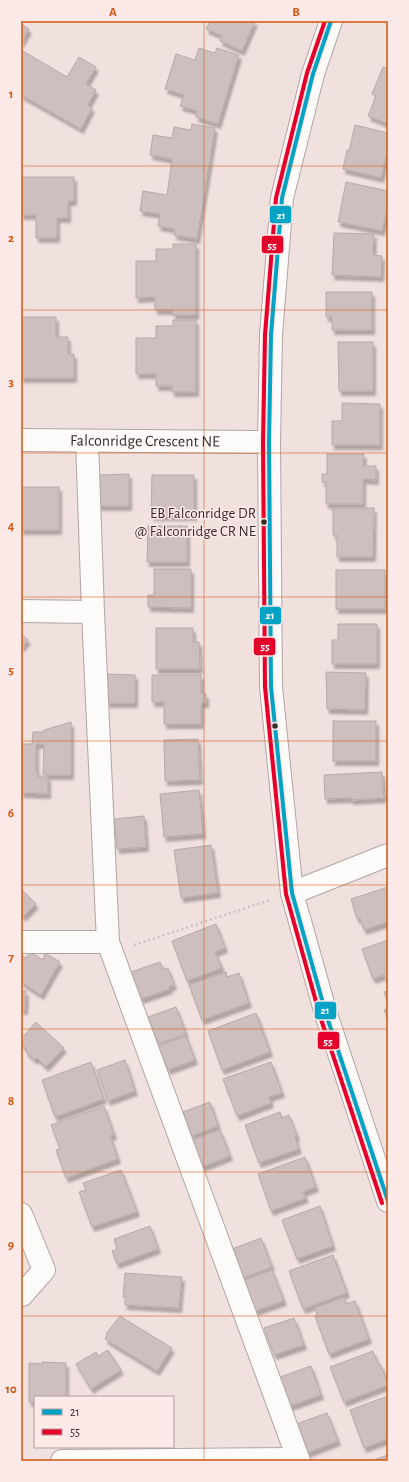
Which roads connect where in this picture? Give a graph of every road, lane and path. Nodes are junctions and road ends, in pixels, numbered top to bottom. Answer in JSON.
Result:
{"nodes":[{"id":1,"x":331,"y":21,"type":"edge"},
{"id":2,"x":21,"y":440,"type":"edge"},
{"id":3,"x":87,"y":441,"type":"junction"},
{"id":4,"x":269,"y":442,"type":"junction"},
{"id":5,"x":21,"y":611,"type":"edge"},
{"id":6,"x":93,"y":612,"type":"junction"},
{"id":7,"x":388,"y":855,"type":"edge"},
{"id":8,"x":292,"y":893,"type":"junction"},
{"id":9,"x":21,"y":942,"type":"edge"},
{"id":10,"x":108,"y":942,"type":"junction"},
{"id":11,"x":388,"y":1201,"type":"edge"},
{"id":12,"x":21,"y":1214,"type":"edge"},
{"id":13,"x":21,"y":1295,"type":"edge"},
{"id":14,"x":298,"y":1460,"type":"edge"},
{"id":15,"x":62,"y":1461,"type":"edge"}],
"edges":[{"from":1,"to":4,"type":"street"},
{"from":2,"to":3,"type":"street","name":"Falconridge Crescent NE"},
{"from":3,"to":4,"type":"street","name":"Falconridge Crescent NE"},
{"from":3,"to":6,"type":"street"},
{"from":4,"to":8,"type":"street"},
{"from":5,"to":6,"type":"street"},
{"from":6,"to":10,"type":"street"},
{"from":7,"to":8,"type":"street"},
{"from":8,"to":10,"type":"path"},
{"from":8,"to":11,"type":"street"},
{"from":9,"to":10,"type":"street"},
{"from":10,"to":14,"type":"street"},
{"from":12,"to":13,"type":"street"},
{"from":14,"to":15,"type":"street"}]}
